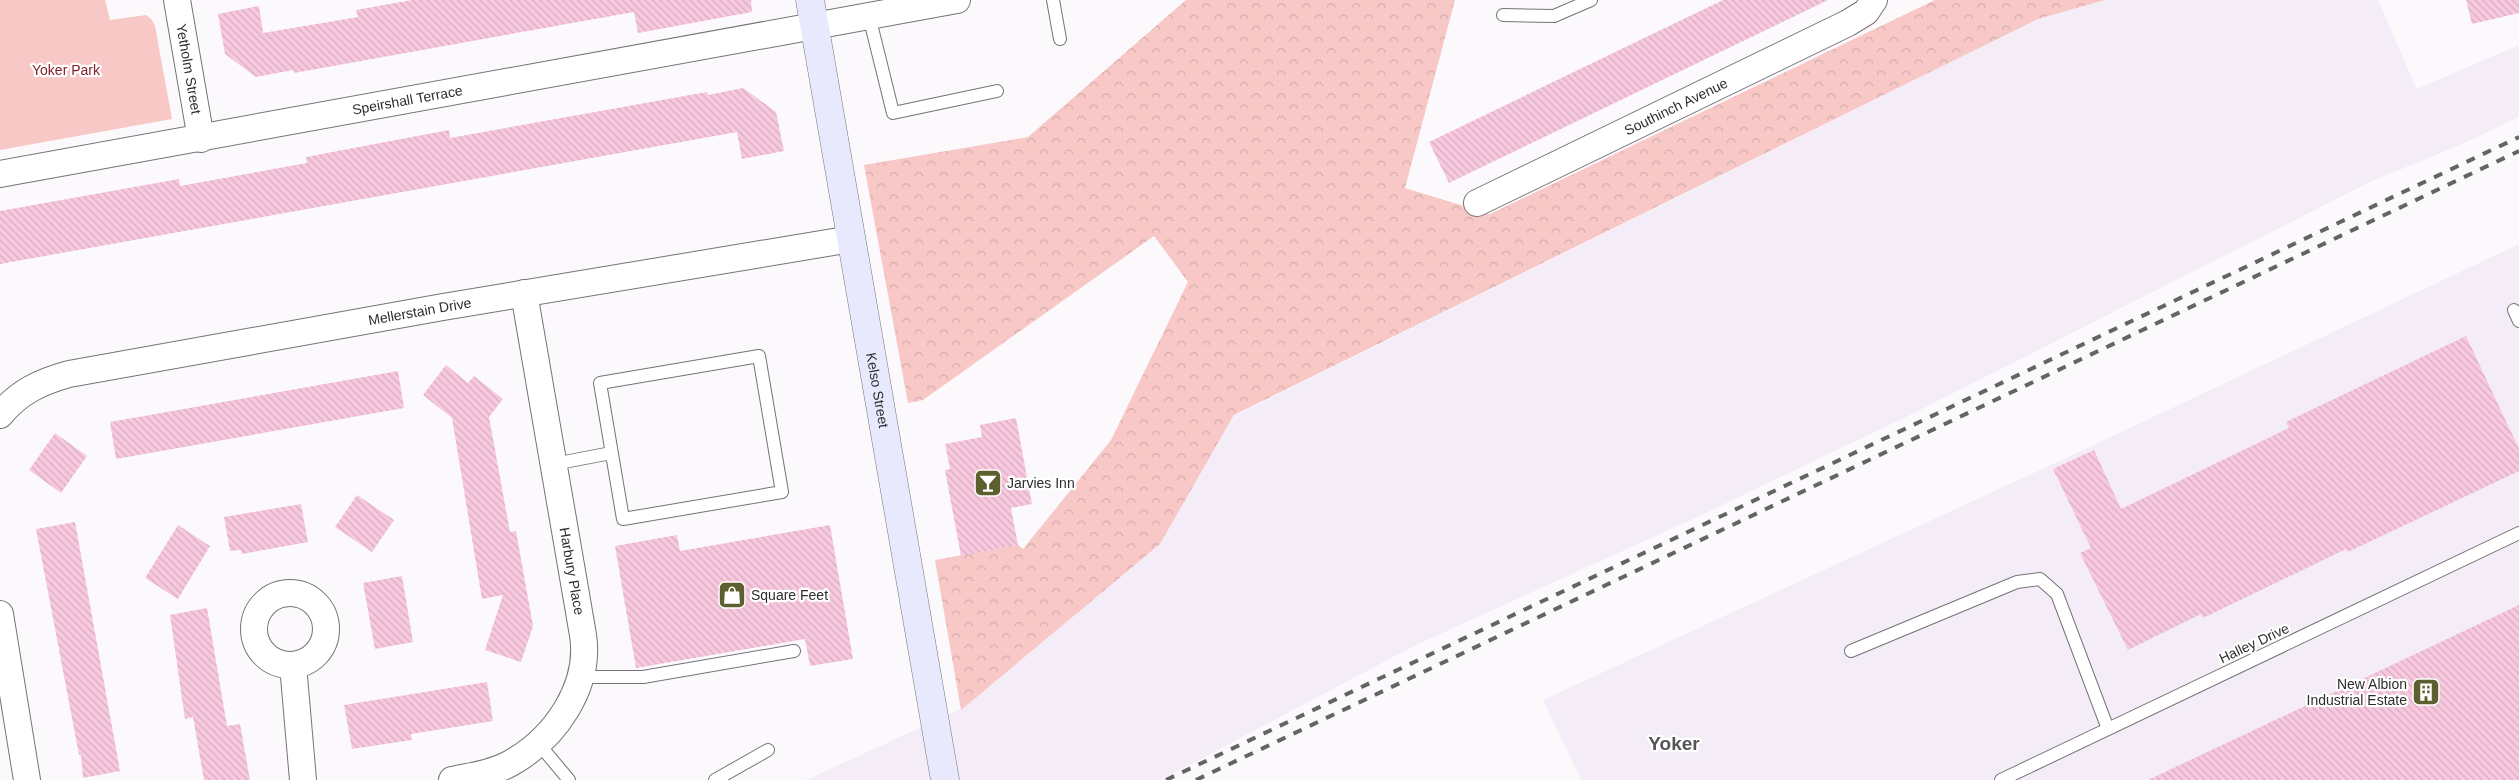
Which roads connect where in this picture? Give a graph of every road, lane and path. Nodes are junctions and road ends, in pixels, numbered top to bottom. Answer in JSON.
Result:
{"nodes":[{"id":1,"x":177,"y":0,"type":"edge"},
{"id":2,"x":957,"y":0,"type":"edge"},
{"id":3,"x":1053,"y":0,"type":"edge"},
{"id":4,"x":1590,"y":0,"type":"edge"},
{"id":5,"x":1873,"y":2,"type":"edge"},
{"id":6,"x":812,"y":13,"type":"edge"},
{"id":7,"x":1503,"y":15,"type":"dead end"},
{"id":8,"x":869,"y":16,"type":"junction"},
{"id":9,"x":1060,"y":39,"type":"dead end"},
{"id":10,"x":997,"y":90,"type":"dead end"},
{"id":11,"x":201,"y":139,"type":"junction"},
{"id":12,"x":0,"y":174,"type":"edge"},
{"id":13,"x":1477,"y":203,"type":"dead end"},
{"id":14,"x":852,"y":239,"type":"junction"},
{"id":15,"x":524,"y":293,"type":"junction"},
{"id":16,"x":0,"y":415,"type":"edge"},
{"id":17,"x":612,"y":453,"type":"junction"},
{"id":18,"x":554,"y":464,"type":"junction"},
{"id":19,"x":2519,"y":533,"type":"edge"},
{"id":20,"x":0,"y":614,"type":"edge"},
{"id":21,"x":794,"y":651,"type":"dead end"},
{"id":22,"x":1851,"y":651,"type":"dead end"},
{"id":23,"x":293,"y":665,"type":"dead end"},
{"id":24,"x":581,"y":677,"type":"junction"},
{"id":25,"x":8,"y":703,"type":"edge"},
{"id":26,"x":2108,"y":729,"type":"junction"},
{"id":27,"x":538,"y":743,"type":"junction"},
{"id":28,"x":768,"y":750,"type":"dead end"},
{"id":29,"x":27,"y":780,"type":"edge"},
{"id":30,"x":303,"y":780,"type":"edge"},
{"id":31,"x":452,"y":780,"type":"edge"},
{"id":32,"x":569,"y":780,"type":"edge"},
{"id":33,"x":715,"y":780,"type":"edge"},
{"id":34,"x":945,"y":780,"type":"edge"},
{"id":35,"x":2001,"y":780,"type":"edge"}],
"edges":[{"from":1,"to":11,"type":"street","name":"Yetholm Street"},
{"from":2,"to":8,"type":"street","name":"Speirshall Terrace"},
{"from":3,"to":9,"type":"lane"},
{"from":4,"to":7,"type":"lane"},
{"from":5,"to":13,"type":"street","name":"Southinch Avenue"},
{"from":6,"to":8,"type":"street","name":"Speirshall Terrace"},
{"from":6,"to":11,"type":"street","name":"Speirshall Terrace"},
{"from":6,"to":14,"type":"street","name":"Kelso Street"},
{"from":8,"to":10,"type":"lane"},
{"from":11,"to":12,"type":"street","name":"Speirshall Terrace"},
{"from":14,"to":15,"type":"street","name":"Mellerstain Drive"},
{"from":14,"to":34,"type":"street","name":"Kelso Street"},
{"from":15,"to":16,"type":"street","name":"Mellerstain Drive"},
{"from":15,"to":18,"type":"street","name":"Harbury Place"},
{"from":17,"to":17,"type":"lane"},
{"from":17,"to":18,"type":"lane"},
{"from":18,"to":24,"type":"street","name":"Harbury Place"},
{"from":19,"to":26,"type":"lane","name":"Halley Drive"},
{"from":20,"to":25,"type":"street"},
{"from":21,"to":24,"type":"lane"},
{"from":22,"to":26,"type":"lane"},
{"from":23,"to":30,"type":"street"},
{"from":24,"to":27,"type":"street","name":"Harbury Place"},
{"from":25,"to":29,"type":"street"},
{"from":26,"to":35,"type":"lane","name":"Halley Drive"},
{"from":27,"to":31,"type":"street","name":"Harbury Place"},
{"from":27,"to":32,"type":"lane"},
{"from":28,"to":33,"type":"lane"}]}
